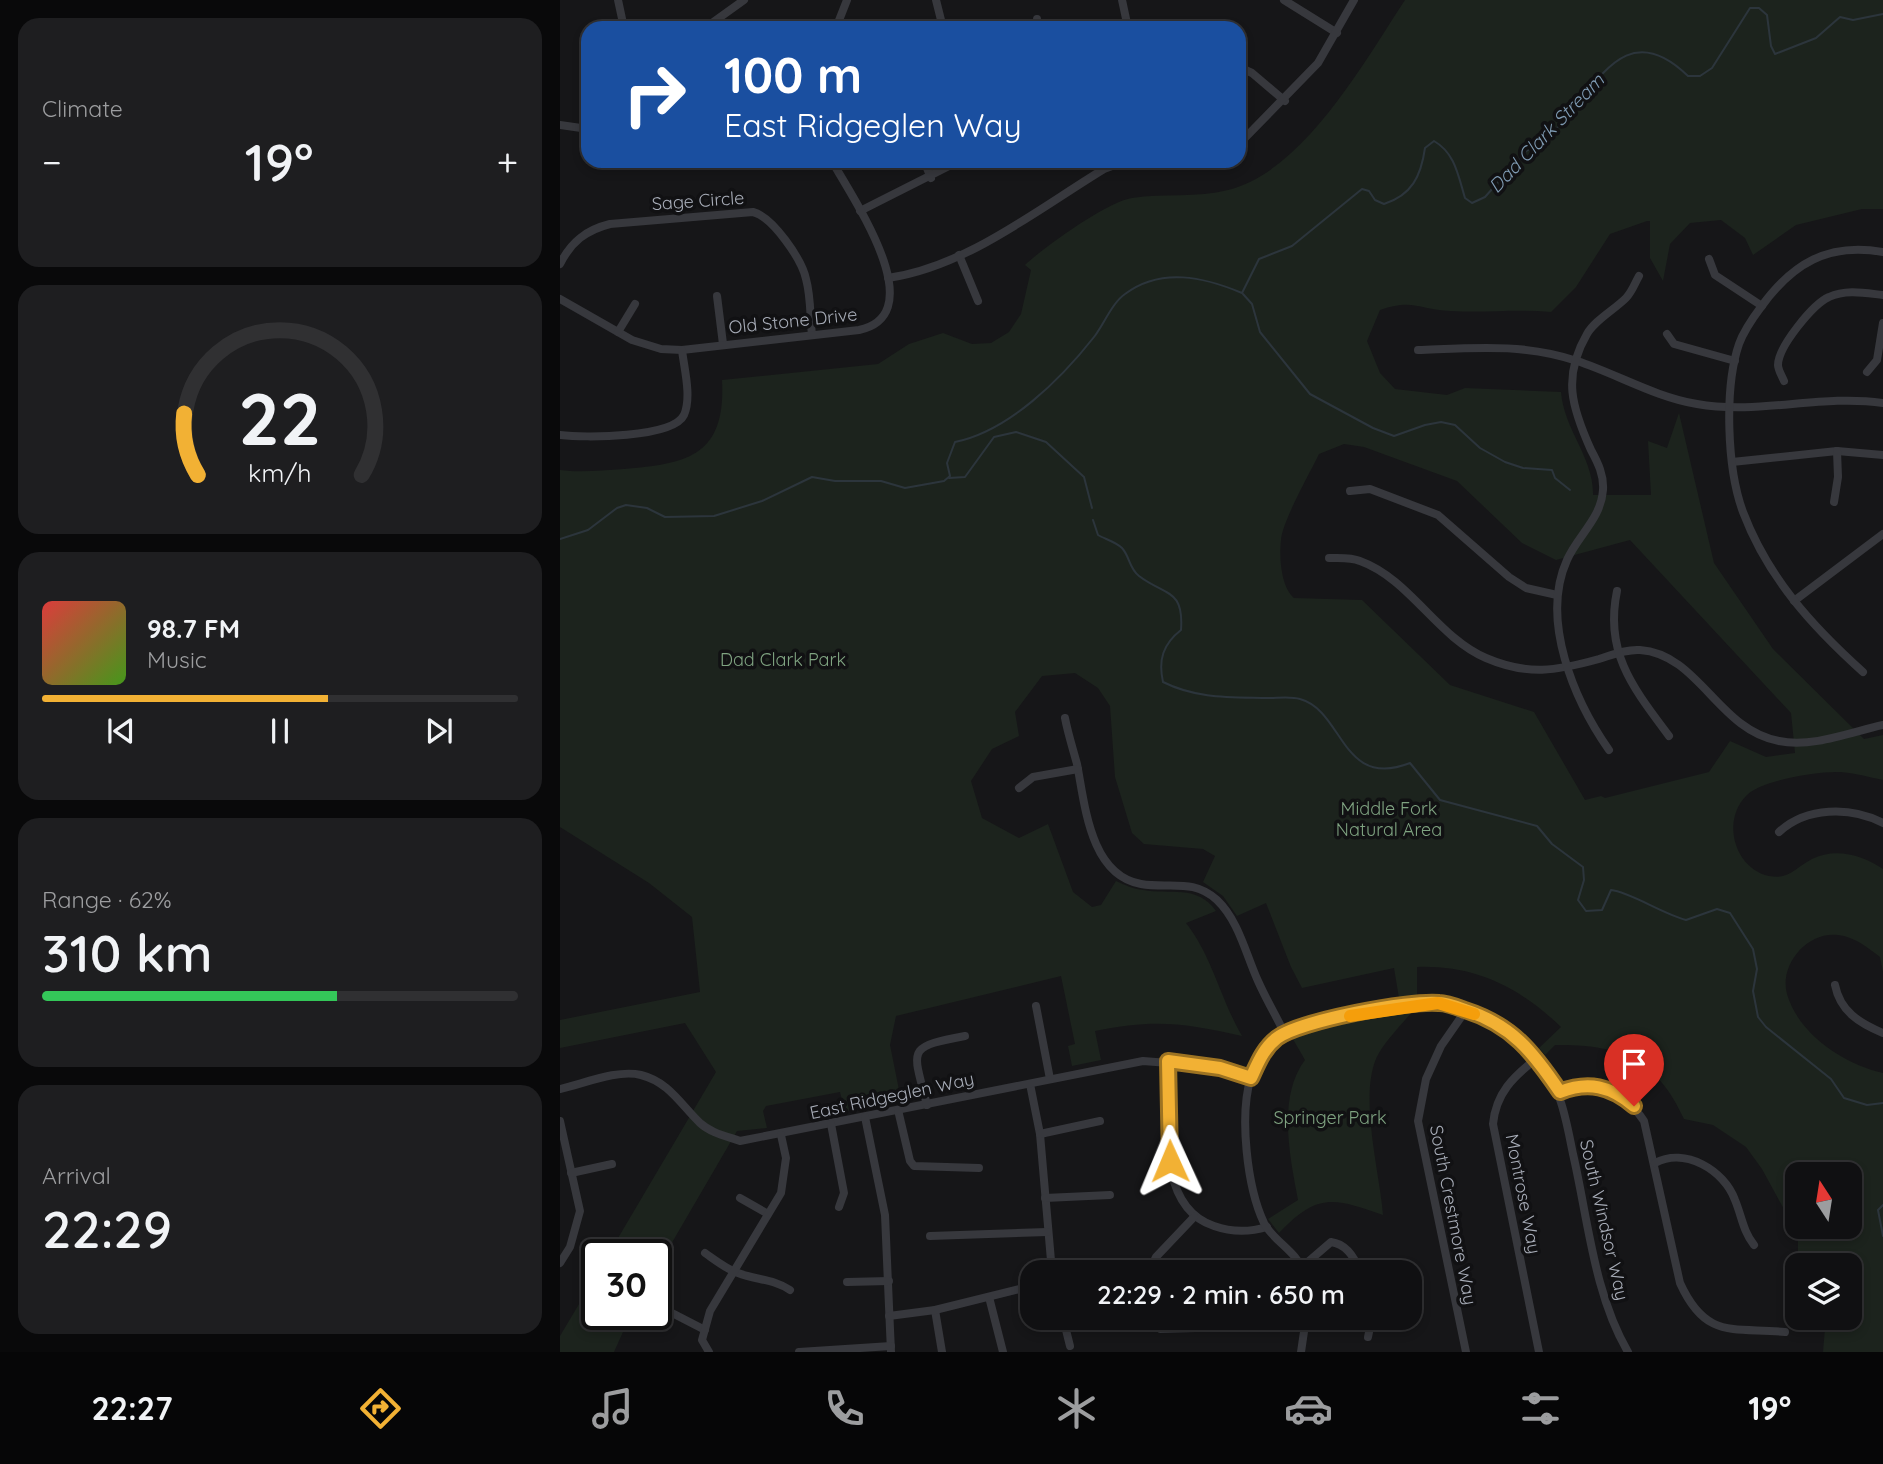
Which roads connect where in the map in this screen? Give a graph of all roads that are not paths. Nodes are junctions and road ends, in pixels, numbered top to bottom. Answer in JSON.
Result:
{"nodes":[{"id":1,"x":618,"y":0,"type":"edge"},
{"id":2,"x":744,"y":0,"type":"edge"},
{"id":3,"x":847,"y":0,"type":"edge"},
{"id":4,"x":936,"y":0,"type":"edge"},
{"id":5,"x":1122,"y":0,"type":"edge"},
{"id":6,"x":1284,"y":0,"type":"edge"},
{"id":7,"x":1354,"y":0,"type":"edge"},
{"id":8,"x":622,"y":21,"type":"edge"},
{"id":9,"x":715,"y":21,"type":"edge"},
{"id":10,"x":839,"y":21,"type":"edge"},
{"id":11,"x":941,"y":21,"type":"edge"},
{"id":12,"x":1126,"y":21,"type":"edge"},
{"id":13,"x":1337,"y":33,"type":"junction"},
{"id":14,"x":1246,"y":70,"type":"edge"},
{"id":15,"x":1285,"y":101,"type":"junction"},
{"id":16,"x":560,"y":125,"type":"edge"},
{"id":17,"x":581,"y":128,"type":"edge"},
{"id":18,"x":1246,"y":137,"type":"edge"},
{"id":19,"x":836,"y":168,"type":"edge"},
{"id":20,"x":927,"y":168,"type":"edge"},
{"id":21,"x":948,"y":168,"type":"edge"},
{"id":22,"x":1107,"y":168,"type":"edge"},
{"id":23,"x":932,"y":178,"type":"junction"},
{"id":24,"x":860,"y":211,"type":"junction"},
{"id":25,"x":1883,"y":253,"type":"edge"},
{"id":26,"x":959,"y":255,"type":"junction"},
{"id":27,"x":1709,"y":259,"type":"dead end"},
{"id":28,"x":560,"y":264,"type":"edge"},
{"id":29,"x":1639,"y":276,"type":"dead end"},
{"id":30,"x":888,"y":278,"type":"junction"},
{"id":31,"x":1883,"y":295,"type":"edge"},
{"id":32,"x":717,"y":296,"type":"dead end"},
{"id":33,"x":560,"y":299,"type":"edge"},
{"id":34,"x":978,"y":301,"type":"dead end"},
{"id":35,"x":635,"y":304,"type":"dead end"},
{"id":36,"x":1762,"y":306,"type":"junction"},
{"id":37,"x":1883,"y":323,"type":"edge"},
{"id":38,"x":618,"y":332,"type":"junction"},
{"id":39,"x":1667,"y":334,"type":"dead end"},
{"id":40,"x":812,"y":335,"type":"junction"},
{"id":41,"x":723,"y":344,"type":"junction"},
{"id":42,"x":682,"y":350,"type":"junction"},
{"id":43,"x":1418,"y":351,"type":"dead end"},
{"id":44,"x":1576,"y":360,"type":"junction"},
{"id":45,"x":1735,"y":361,"type":"junction"},
{"id":46,"x":1867,"y":372,"type":"dead end"},
{"id":47,"x":1784,"y":380,"type":"dead end"},
{"id":48,"x":1883,"y":404,"type":"edge"},
{"id":49,"x":1730,"y":408,"type":"junction"},
{"id":50,"x":560,"y":435,"type":"edge"},
{"id":51,"x":1836,"y":451,"type":"junction"},
{"id":52,"x":1883,"y":455,"type":"edge"},
{"id":53,"x":1732,"y":462,"type":"junction"},
{"id":54,"x":1350,"y":491,"type":"dead end"},
{"id":55,"x":1834,"y":502,"type":"dead end"},
{"id":56,"x":1883,"y":534,"type":"edge"},
{"id":57,"x":1329,"y":558,"type":"dead end"},
{"id":58,"x":1618,"y":591,"type":"dead end"},
{"id":59,"x":1557,"y":595,"type":"junction"},
{"id":60,"x":1794,"y":601,"type":"junction"},
{"id":61,"x":1619,"y":652,"type":"junction"},
{"id":62,"x":1568,"y":668,"type":"junction"},
{"id":63,"x":1863,"y":672,"type":"dead end"},
{"id":64,"x":1065,"y":718,"type":"dead end"},
{"id":65,"x":1883,"y":724,"type":"edge"},
{"id":66,"x":1670,"y":736,"type":"dead end"},
{"id":67,"x":1609,"y":750,"type":"dead end"},
{"id":68,"x":1078,"y":769,"type":"junction"},
{"id":69,"x":1019,"y":788,"type":"dead end"},
{"id":70,"x":1883,"y":823,"type":"edge"},
{"id":71,"x":1779,"y":832,"type":"dead end"},
{"id":72,"x":1835,"y":985,"type":"dead end"},
{"id":73,"x":1036,"y":1006,"type":"dead end"},
{"id":74,"x":1466,"y":1010,"type":"junction"},
{"id":75,"x":1883,"y":1033,"type":"edge"},
{"id":76,"x":1285,"y":1034,"type":"junction"},
{"id":77,"x":965,"y":1036,"type":"dead end"},
{"id":78,"x":1537,"y":1058,"type":"junction"},
{"id":79,"x":1168,"y":1061,"type":"junction"},
{"id":80,"x":1251,"y":1078,"type":"junction"},
{"id":81,"x":1050,"y":1079,"type":"junction"},
{"id":82,"x":1030,"y":1084,"type":"junction"},
{"id":83,"x":560,"y":1089,"type":"edge"},
{"id":84,"x":1560,"y":1092,"type":"junction"},
{"id":85,"x":927,"y":1105,"type":"junction"},
{"id":86,"x":898,"y":1110,"type":"junction"},
{"id":87,"x":865,"y":1117,"type":"junction"},
{"id":88,"x":560,"y":1121,"type":"edge"},
{"id":89,"x":1100,"y":1122,"type":"dead end"},
{"id":90,"x":831,"y":1124,"type":"junction"},
{"id":91,"x":1040,"y":1134,"type":"junction"},
{"id":92,"x":781,"y":1135,"type":"junction"},
{"id":93,"x":1655,"y":1163,"type":"junction"},
{"id":94,"x":612,"y":1164,"type":"dead end"},
{"id":95,"x":979,"y":1168,"type":"dead end"},
{"id":96,"x":571,"y":1173,"type":"junction"},
{"id":97,"x":1110,"y":1195,"type":"dead end"},
{"id":98,"x":740,"y":1198,"type":"dead end"},
{"id":99,"x":1045,"y":1198,"type":"junction"},
{"id":100,"x":839,"y":1207,"type":"dead end"},
{"id":101,"x":768,"y":1213,"type":"junction"},
{"id":102,"x":1194,"y":1217,"type":"junction"},
{"id":103,"x":1267,"y":1227,"type":"junction"},
{"id":104,"x":1047,"y":1232,"type":"junction"},
{"id":105,"x":930,"y":1236,"type":"dead end"},
{"id":106,"x":1754,"y":1245,"type":"dead end"},
{"id":107,"x":705,"y":1253,"type":"dead end"},
{"id":108,"x":1050,"y":1260,"type":"edge"},
{"id":109,"x":1155,"y":1260,"type":"edge"},
{"id":110,"x":1295,"y":1260,"type":"edge"},
{"id":111,"x":1312,"y":1260,"type":"edge"},
{"id":112,"x":1353,"y":1260,"type":"edge"},
{"id":113,"x":560,"y":1263,"type":"edge"},
{"id":114,"x":733,"y":1272,"type":"junction"},
{"id":115,"x":889,"y":1281,"type":"junction"},
{"id":116,"x":847,"y":1282,"type":"dead end"},
{"id":117,"x":1020,"y":1289,"type":"edge"},
{"id":118,"x":790,"y":1290,"type":"dead end"},
{"id":119,"x":989,"y":1297,"type":"junction"},
{"id":120,"x":935,"y":1310,"type":"junction"},
{"id":121,"x":672,"y":1314,"type":"dead end"},
{"id":122,"x":889,"y":1316,"type":"junction"},
{"id":123,"x":705,"y":1330,"type":"junction"},
{"id":124,"x":1066,"y":1330,"type":"edge"},
{"id":125,"x":1304,"y":1330,"type":"edge"},
{"id":126,"x":1369,"y":1330,"type":"edge"},
{"id":127,"x":1785,"y":1332,"type":"dead end"},
{"id":128,"x":1368,"y":1337,"type":"dead end"},
{"id":129,"x":1070,"y":1346,"type":"dead end"},
{"id":130,"x":891,"y":1349,"type":"edge"},
{"id":131,"x":844,"y":1350,"type":"edge"},
{"id":132,"x":705,"y":1351,"type":"edge"},
{"id":133,"x":799,"y":1352,"type":"edge"},
{"id":134,"x":942,"y":1352,"type":"edge"},
{"id":135,"x":1003,"y":1352,"type":"edge"},
{"id":136,"x":1301,"y":1352,"type":"edge"},
{"id":137,"x":1466,"y":1352,"type":"edge"},
{"id":138,"x":1539,"y":1352,"type":"edge"},
{"id":139,"x":1628,"y":1352,"type":"edge"}],
"edges":[{"from":1,"to":8,"type":"street"},
{"from":2,"to":9,"type":"street"},
{"from":3,"to":10,"type":"street"},
{"from":4,"to":11,"type":"street"},
{"from":5,"to":12,"type":"street"},
{"from":6,"to":13,"type":"street"},
{"from":7,"to":13,"type":"street"},
{"from":13,"to":15,"type":"street"},
{"from":14,"to":15,"type":"street"},
{"from":15,"to":18,"type":"street"},
{"from":16,"to":17,"type":"street"},
{"from":19,"to":24,"type":"street","name":"Old Stone Drive"},
{"from":20,"to":23,"type":"street"},
{"from":21,"to":23,"type":"street"},
{"from":22,"to":26,"type":"street"},
{"from":23,"to":24,"type":"street"},
{"from":24,"to":30,"type":"street","name":"Old Stone Drive"},
{"from":25,"to":36,"type":"street"},
{"from":26,"to":30,"type":"street"},
{"from":26,"to":34,"type":"street"},
{"from":27,"to":36,"type":"street"},
{"from":28,"to":40,"type":"street","name":"Sage Circle"},
{"from":29,"to":44,"type":"street"},
{"from":30,"to":40,"type":"street","name":"Old Stone Drive"},
{"from":31,"to":47,"type":"street"},
{"from":32,"to":41,"type":"street"},
{"from":33,"to":38,"type":"street","name":"Old Stone Drive"},
{"from":35,"to":38,"type":"street"},
{"from":36,"to":45,"type":"street"},
{"from":37,"to":46,"type":"street"},
{"from":38,"to":42,"type":"street","name":"Old Stone Drive"},
{"from":39,"to":45,"type":"street"},
{"from":40,"to":41,"type":"street","name":"Old Stone Drive"},
{"from":41,"to":42,"type":"street","name":"Old Stone Drive"},
{"from":42,"to":50,"type":"street"},
{"from":43,"to":44,"type":"street"},
{"from":44,"to":49,"type":"street"},
{"from":44,"to":59,"type":"street"},
{"from":45,"to":49,"type":"street"},
{"from":48,"to":49,"type":"street"},
{"from":49,"to":53,"type":"street"},
{"from":51,"to":52,"type":"street"},
{"from":51,"to":53,"type":"street"},
{"from":51,"to":55,"type":"street"},
{"from":53,"to":60,"type":"street"},
{"from":54,"to":59,"type":"street"},
{"from":56,"to":60,"type":"street"},
{"from":57,"to":62,"type":"street"},
{"from":58,"to":61,"type":"street"},
{"from":59,"to":62,"type":"street"},
{"from":60,"to":63,"type":"street"},
{"from":61,"to":62,"type":"street"},
{"from":61,"to":65,"type":"street"},
{"from":61,"to":66,"type":"street"},
{"from":62,"to":67,"type":"street"},
{"from":64,"to":68,"type":"street"},
{"from":68,"to":69,"type":"street"},
{"from":68,"to":76,"type":"street"},
{"from":70,"to":71,"type":"street"},
{"from":72,"to":75,"type":"street"},
{"from":73,"to":81,"type":"street"},
{"from":74,"to":76,"type":"street"},
{"from":74,"to":78,"type":"street"},
{"from":74,"to":137,"type":"street","name":"South Crestmore Way"},
{"from":76,"to":80,"type":"street"},
{"from":77,"to":85,"type":"street"},
{"from":78,"to":84,"type":"street"},
{"from":78,"to":138,"type":"street","name":"Montrose Way"},
{"from":79,"to":80,"type":"street","name":"East Ridgeglen Way"},
{"from":79,"to":81,"type":"street","name":"East Ridgeglen Way"},
{"from":79,"to":102,"type":"street"},
{"from":80,"to":103,"type":"street"},
{"from":81,"to":82,"type":"street","name":"East Ridgeglen Way"},
{"from":82,"to":85,"type":"street","name":"East Ridgeglen Way"},
{"from":82,"to":91,"type":"street"},
{"from":83,"to":92,"type":"street","name":"East Ridgeglen Way"},
{"from":84,"to":93,"type":"street"},
{"from":84,"to":139,"type":"street","name":"South Windsor Way"},
{"from":85,"to":86,"type":"street","name":"East Ridgeglen Way"},
{"from":86,"to":87,"type":"street","name":"East Ridgeglen Way"},
{"from":86,"to":95,"type":"street"},
{"from":87,"to":90,"type":"street","name":"East Ridgeglen Way"},
{"from":87,"to":115,"type":"street"},
{"from":88,"to":96,"type":"street"},
{"from":89,"to":91,"type":"street"},
{"from":90,"to":92,"type":"street","name":"East Ridgeglen Way"},
{"from":90,"to":100,"type":"street"},
{"from":91,"to":99,"type":"street"},
{"from":92,"to":101,"type":"street"},
{"from":93,"to":106,"type":"street"},
{"from":93,"to":127,"type":"street"},
{"from":94,"to":96,"type":"street"},
{"from":96,"to":113,"type":"street"},
{"from":97,"to":99,"type":"street"},
{"from":98,"to":101,"type":"street"},
{"from":99,"to":104,"type":"street"},
{"from":101,"to":114,"type":"street"},
{"from":102,"to":103,"type":"street"},
{"from":102,"to":109,"type":"street"},
{"from":103,"to":110,"type":"street"},
{"from":104,"to":105,"type":"street"},
{"from":104,"to":108,"type":"street"},
{"from":107,"to":114,"type":"street"},
{"from":111,"to":112,"type":"street"},
{"from":114,"to":118,"type":"street"},
{"from":114,"to":123,"type":"street"},
{"from":115,"to":116,"type":"street"},
{"from":115,"to":122,"type":"street"},
{"from":117,"to":119,"type":"street"},
{"from":119,"to":120,"type":"street"},
{"from":119,"to":135,"type":"street"},
{"from":120,"to":122,"type":"street"},
{"from":120,"to":134,"type":"street"},
{"from":121,"to":123,"type":"street"},
{"from":122,"to":130,"type":"street"},
{"from":123,"to":132,"type":"street"},
{"from":124,"to":129,"type":"street"},
{"from":125,"to":136,"type":"street"},
{"from":126,"to":128,"type":"street"},
{"from":130,"to":131,"type":"street"},
{"from":131,"to":133,"type":"street"}]}
